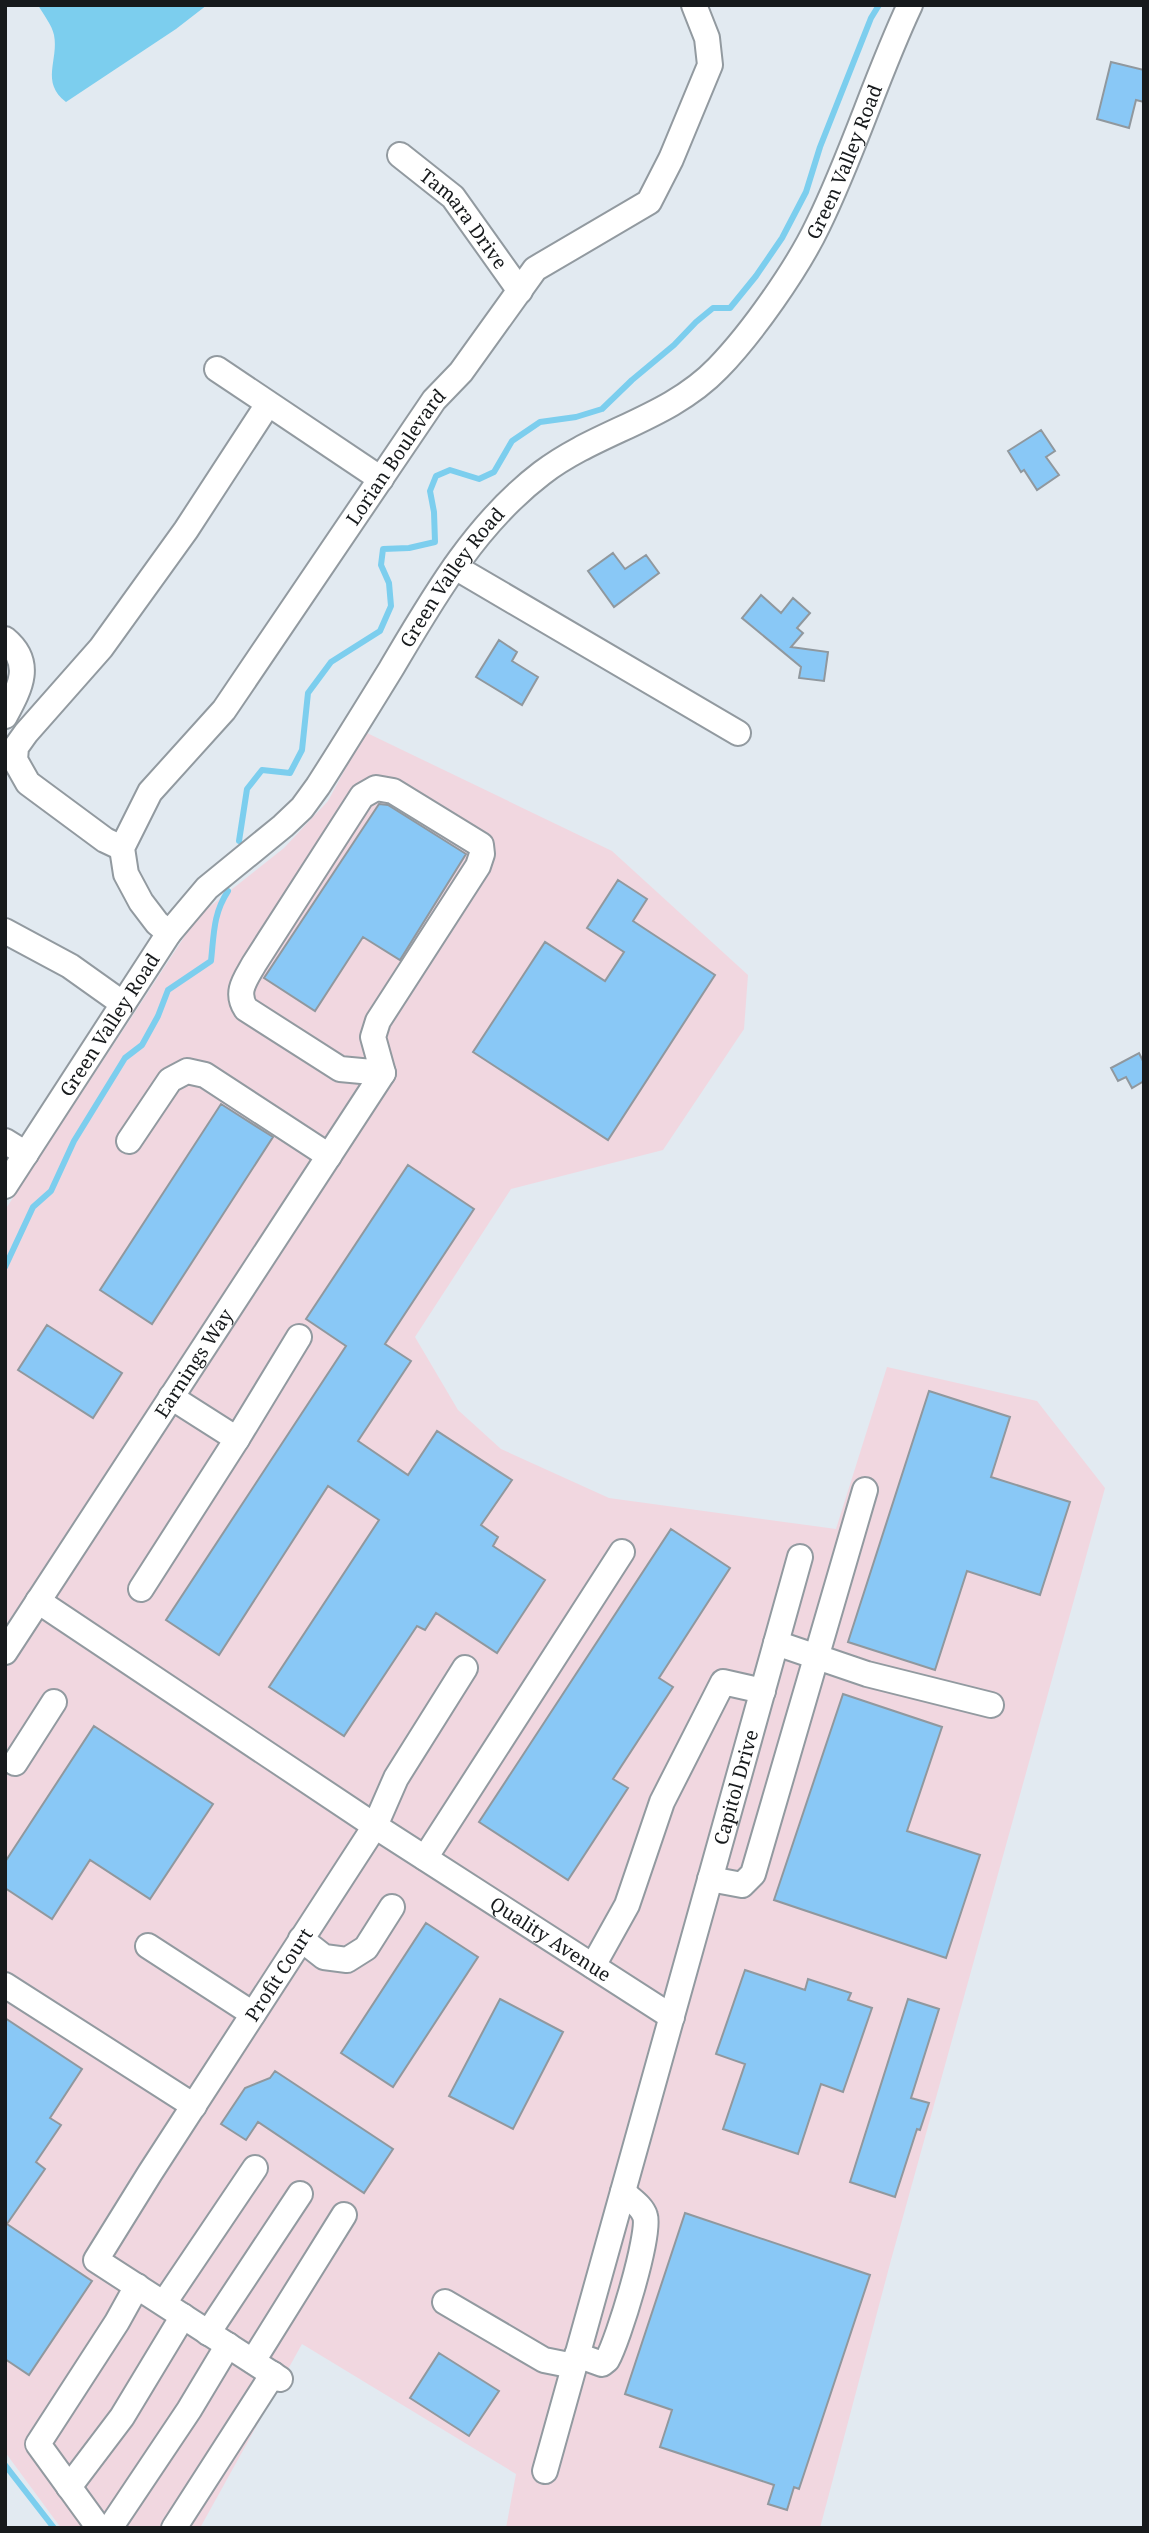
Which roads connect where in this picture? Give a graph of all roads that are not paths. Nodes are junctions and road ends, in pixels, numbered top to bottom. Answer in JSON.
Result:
{"nodes":[{"id":1,"x":694,"y":5,"type":"edge"},
{"id":2,"x":910,"y":5,"type":"edge"},
{"id":3,"x":400,"y":155,"type":"dead end"},
{"id":4,"x":520,"y":291,"type":"junction"},
{"id":5,"x":217,"y":369,"type":"dead end"},
{"id":6,"x":268,"y":404,"type":"junction"},
{"id":7,"x":381,"y":479,"type":"junction"},
{"id":8,"x":456,"y":567,"type":"junction"},
{"id":9,"x":5,"y":639,"type":"edge"},
{"id":10,"x":5,"y":716,"type":"edge"},
{"id":11,"x":738,"y":733,"type":"dead end"},
{"id":12,"x":122,"y":848,"type":"junction"},
{"id":13,"x":5,"y":931,"type":"edge"},
{"id":14,"x":169,"y":933,"type":"junction"},
{"id":15,"x":122,"y":1003,"type":"junction"},
{"id":16,"x":383,"y":1073,"type":"junction"},
{"id":17,"x":129,"y":1141,"type":"dead end"},
{"id":18,"x":16,"y":1147,"type":"edge"},
{"id":19,"x":329,"y":1156,"type":"junction"},
{"id":20,"x":5,"y":1186,"type":"edge"},
{"id":21,"x":299,"y":1337,"type":"dead end"},
{"id":22,"x":172,"y":1397,"type":"junction"},
{"id":23,"x":237,"y":1439,"type":"junction"},
{"id":24,"x":865,"y":1490,"type":"dead end"},
{"id":25,"x":622,"y":1552,"type":"dead end"},
{"id":26,"x":800,"y":1556,"type":"dead end"},
{"id":27,"x":141,"y":1589,"type":"dead end"},
{"id":28,"x":38,"y":1601,"type":"junction"},
{"id":29,"x":776,"y":1643,"type":"junction"},
{"id":30,"x":5,"y":1652,"type":"edge"},
{"id":31,"x":817,"y":1656,"type":"junction"},
{"id":32,"x":465,"y":1668,"type":"dead end"},
{"id":33,"x":763,"y":1691,"type":"junction"},
{"id":34,"x":54,"y":1702,"type":"dead end"},
{"id":35,"x":991,"y":1705,"type":"dead end"},
{"id":36,"x":748,"y":1743,"type":"junction"},
{"id":37,"x":789,"y":1750,"type":"junction"},
{"id":38,"x":9,"y":1766,"type":"edge"},
{"id":39,"x":375,"y":1826,"type":"junction"},
{"id":40,"x":425,"y":1858,"type":"junction"},
{"id":41,"x":710,"y":1879,"type":"junction"},
{"id":42,"x":392,"y":1907,"type":"dead end"},
{"id":43,"x":302,"y":1939,"type":"junction"},
{"id":44,"x":148,"y":1946,"type":"dead end"},
{"id":45,"x":593,"y":1966,"type":"junction"},
{"id":46,"x":5,"y":1985,"type":"edge"},
{"id":47,"x":253,"y":2014,"type":"junction"},
{"id":48,"x":672,"y":2017,"type":"junction"},
{"id":49,"x":189,"y":2114,"type":"junction"},
{"id":50,"x":256,"y":2168,"type":"dead end"},
{"id":51,"x":623,"y":2192,"type":"junction"},
{"id":52,"x":300,"y":2194,"type":"dead end"},
{"id":53,"x":344,"y":2215,"type":"dead end"},
{"id":54,"x":137,"y":2286,"type":"junction"},
{"id":55,"x":445,"y":2302,"type":"dead end"},
{"id":56,"x":173,"y":2310,"type":"junction"},
{"id":57,"x":218,"y":2339,"type":"junction"},
{"id":58,"x":576,"y":2361,"type":"junction"},
{"id":59,"x":269,"y":2371,"type":"junction"},
{"id":60,"x":545,"y":2471,"type":"dead end"},
{"id":61,"x":69,"y":2487,"type":"junction"},
{"id":62,"x":99,"y":2528,"type":"edge"},
{"id":63,"x":110,"y":2528,"type":"edge"},
{"id":64,"x":174,"y":2528,"type":"edge"}],
"edges":[{"from":1,"to":4,"type":"street","name":"Lorian Boulevard"},
{"from":2,"to":8,"type":"street","name":"Green Valley Road"},
{"from":3,"to":4,"type":"street","name":"Tamara Drive"},
{"from":4,"to":7,"type":"street","name":"Lorian Boulevard"},
{"from":5,"to":6,"type":"street"},
{"from":6,"to":7,"type":"street"},
{"from":6,"to":12,"type":"street"},
{"from":7,"to":12,"type":"street","name":"Lorian Boulevard"},
{"from":8,"to":11,"type":"street"},
{"from":8,"to":14,"type":"street","name":"Green Valley Road"},
{"from":9,"to":10,"type":"street"},
{"from":12,"to":14,"type":"street"},
{"from":13,"to":15,"type":"street"},
{"from":14,"to":15,"type":"street","name":"Green Valley Road"},
{"from":15,"to":18,"type":"street","name":"Green Valley Road"},
{"from":16,"to":16,"type":"street"},
{"from":16,"to":19,"type":"street","name":"Earnings Way"},
{"from":17,"to":19,"type":"street"},
{"from":18,"to":20,"type":"street","name":"Green Valley Road"},
{"from":19,"to":22,"type":"street","name":"Earnings Way"},
{"from":21,"to":23,"type":"street"},
{"from":22,"to":23,"type":"street"},
{"from":22,"to":28,"type":"street","name":"Earnings Way"},
{"from":23,"to":27,"type":"street"},
{"from":24,"to":31,"type":"street"},
{"from":25,"to":40,"type":"street"},
{"from":26,"to":29,"type":"street","name":"Capitol Drive"},
{"from":28,"to":30,"type":"street","name":"Earnings Way"},
{"from":28,"to":39,"type":"street","name":"Quality Avenue"},
{"from":29,"to":31,"type":"street"},
{"from":29,"to":33,"type":"street","name":"Capitol Drive"},
{"from":31,"to":35,"type":"street"},
{"from":31,"to":37,"type":"street"},
{"from":32,"to":39,"type":"street","name":"Profit Court"},
{"from":33,"to":36,"type":"street","name":"Capitol Drive"},
{"from":33,"to":45,"type":"street"},
{"from":34,"to":38,"type":"street"},
{"from":36,"to":37,"type":"street"},
{"from":36,"to":41,"type":"street","name":"Capitol Drive"},
{"from":37,"to":41,"type":"street"},
{"from":39,"to":40,"type":"street","name":"Quality Avenue"},
{"from":39,"to":43,"type":"street","name":"Profit Court"},
{"from":40,"to":45,"type":"street","name":"Quality Avenue"},
{"from":41,"to":48,"type":"street","name":"Capitol Drive"},
{"from":42,"to":43,"type":"street"},
{"from":43,"to":47,"type":"street","name":"Profit Court"},
{"from":44,"to":47,"type":"street"},
{"from":45,"to":48,"type":"street","name":"Quality Avenue"},
{"from":46,"to":49,"type":"street"},
{"from":47,"to":49,"type":"street","name":"Profit Court"},
{"from":48,"to":51,"type":"street"},
{"from":49,"to":54,"type":"street","name":"Profit Court"},
{"from":50,"to":56,"type":"street"},
{"from":51,"to":58,"type":"street"},
{"from":51,"to":58,"type":"street"},
{"from":52,"to":57,"type":"street"},
{"from":53,"to":59,"type":"street"},
{"from":54,"to":56,"type":"street"},
{"from":54,"to":61,"type":"street"},
{"from":55,"to":58,"type":"street"},
{"from":56,"to":57,"type":"street"},
{"from":56,"to":61,"type":"street"},
{"from":57,"to":59,"type":"street"},
{"from":57,"to":63,"type":"street"},
{"from":58,"to":60,"type":"street"},
{"from":59,"to":64,"type":"street"},
{"from":61,"to":62,"type":"street"}]}
